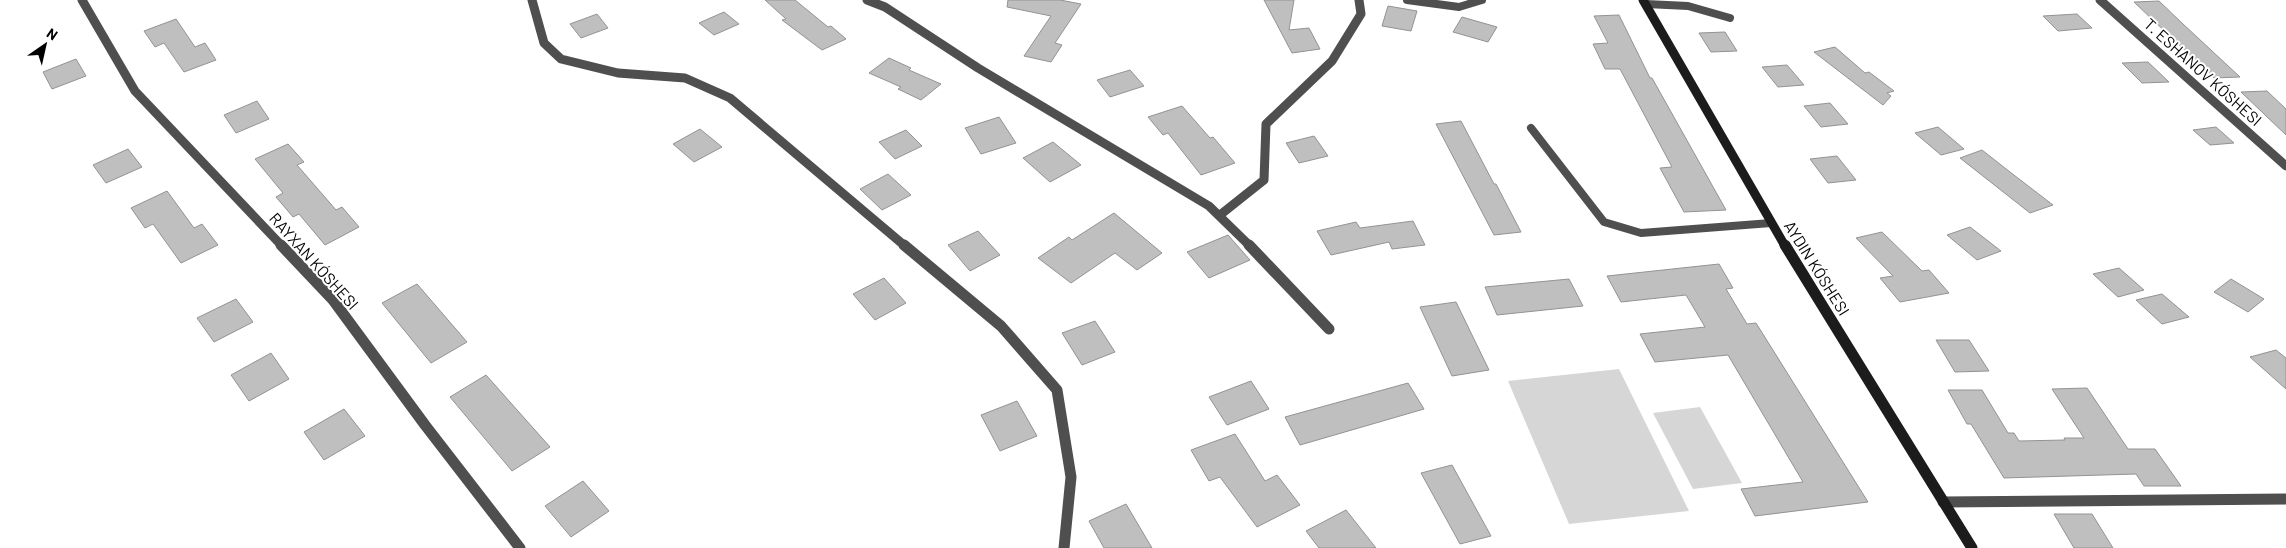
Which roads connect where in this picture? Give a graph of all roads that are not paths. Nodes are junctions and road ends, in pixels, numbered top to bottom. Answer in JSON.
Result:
{"nodes":[{"id":1,"x":82,"y":0,"type":"edge"},
{"id":2,"x":532,"y":0,"type":"edge"},
{"id":3,"x":867,"y":0,"type":"edge"},
{"id":4,"x":1359,"y":0,"type":"edge"},
{"id":5,"x":1408,"y":0,"type":"edge"},
{"id":6,"x":1482,"y":0,"type":"edge"},
{"id":7,"x":2100,"y":0,"type":"edge"},
{"id":8,"x":1644,"y":2,"type":"edge"},
{"id":9,"x":1730,"y":18,"type":"dead end"},
{"id":10,"x":1531,"y":128,"type":"dead end"},
{"id":11,"x":2286,"y":166,"type":"edge"},
{"id":12,"x":1220,"y":215,"type":"junction"},
{"id":13,"x":1771,"y":223,"type":"junction"},
{"id":14,"x":1330,"y":329,"type":"dead end"},
{"id":15,"x":2286,"y":499,"type":"edge"},
{"id":16,"x":1943,"y":502,"type":"junction"},
{"id":17,"x":520,"y":548,"type":"edge"},
{"id":18,"x":1064,"y":548,"type":"edge"},
{"id":19,"x":1972,"y":548,"type":"edge"}],
"edges":[{"from":1,"to":17,"type":"street","name":"RAYXAN KÓSHESI"},
{"from":2,"to":18,"type":"street"},
{"from":3,"to":12,"type":"street"},
{"from":4,"to":12,"type":"street"},
{"from":5,"to":6,"type":"lane"},
{"from":7,"to":11,"type":"street","name":"T. ESHANOV KÓSHESI"},
{"from":8,"to":9,"type":"lane"},
{"from":8,"to":13,"type":"street"},
{"from":10,"to":13,"type":"lane"},
{"from":12,"to":14,"type":"street"},
{"from":13,"to":16,"type":"street"},
{"from":15,"to":16,"type":"street"},
{"from":16,"to":19,"type":"street"}]}
